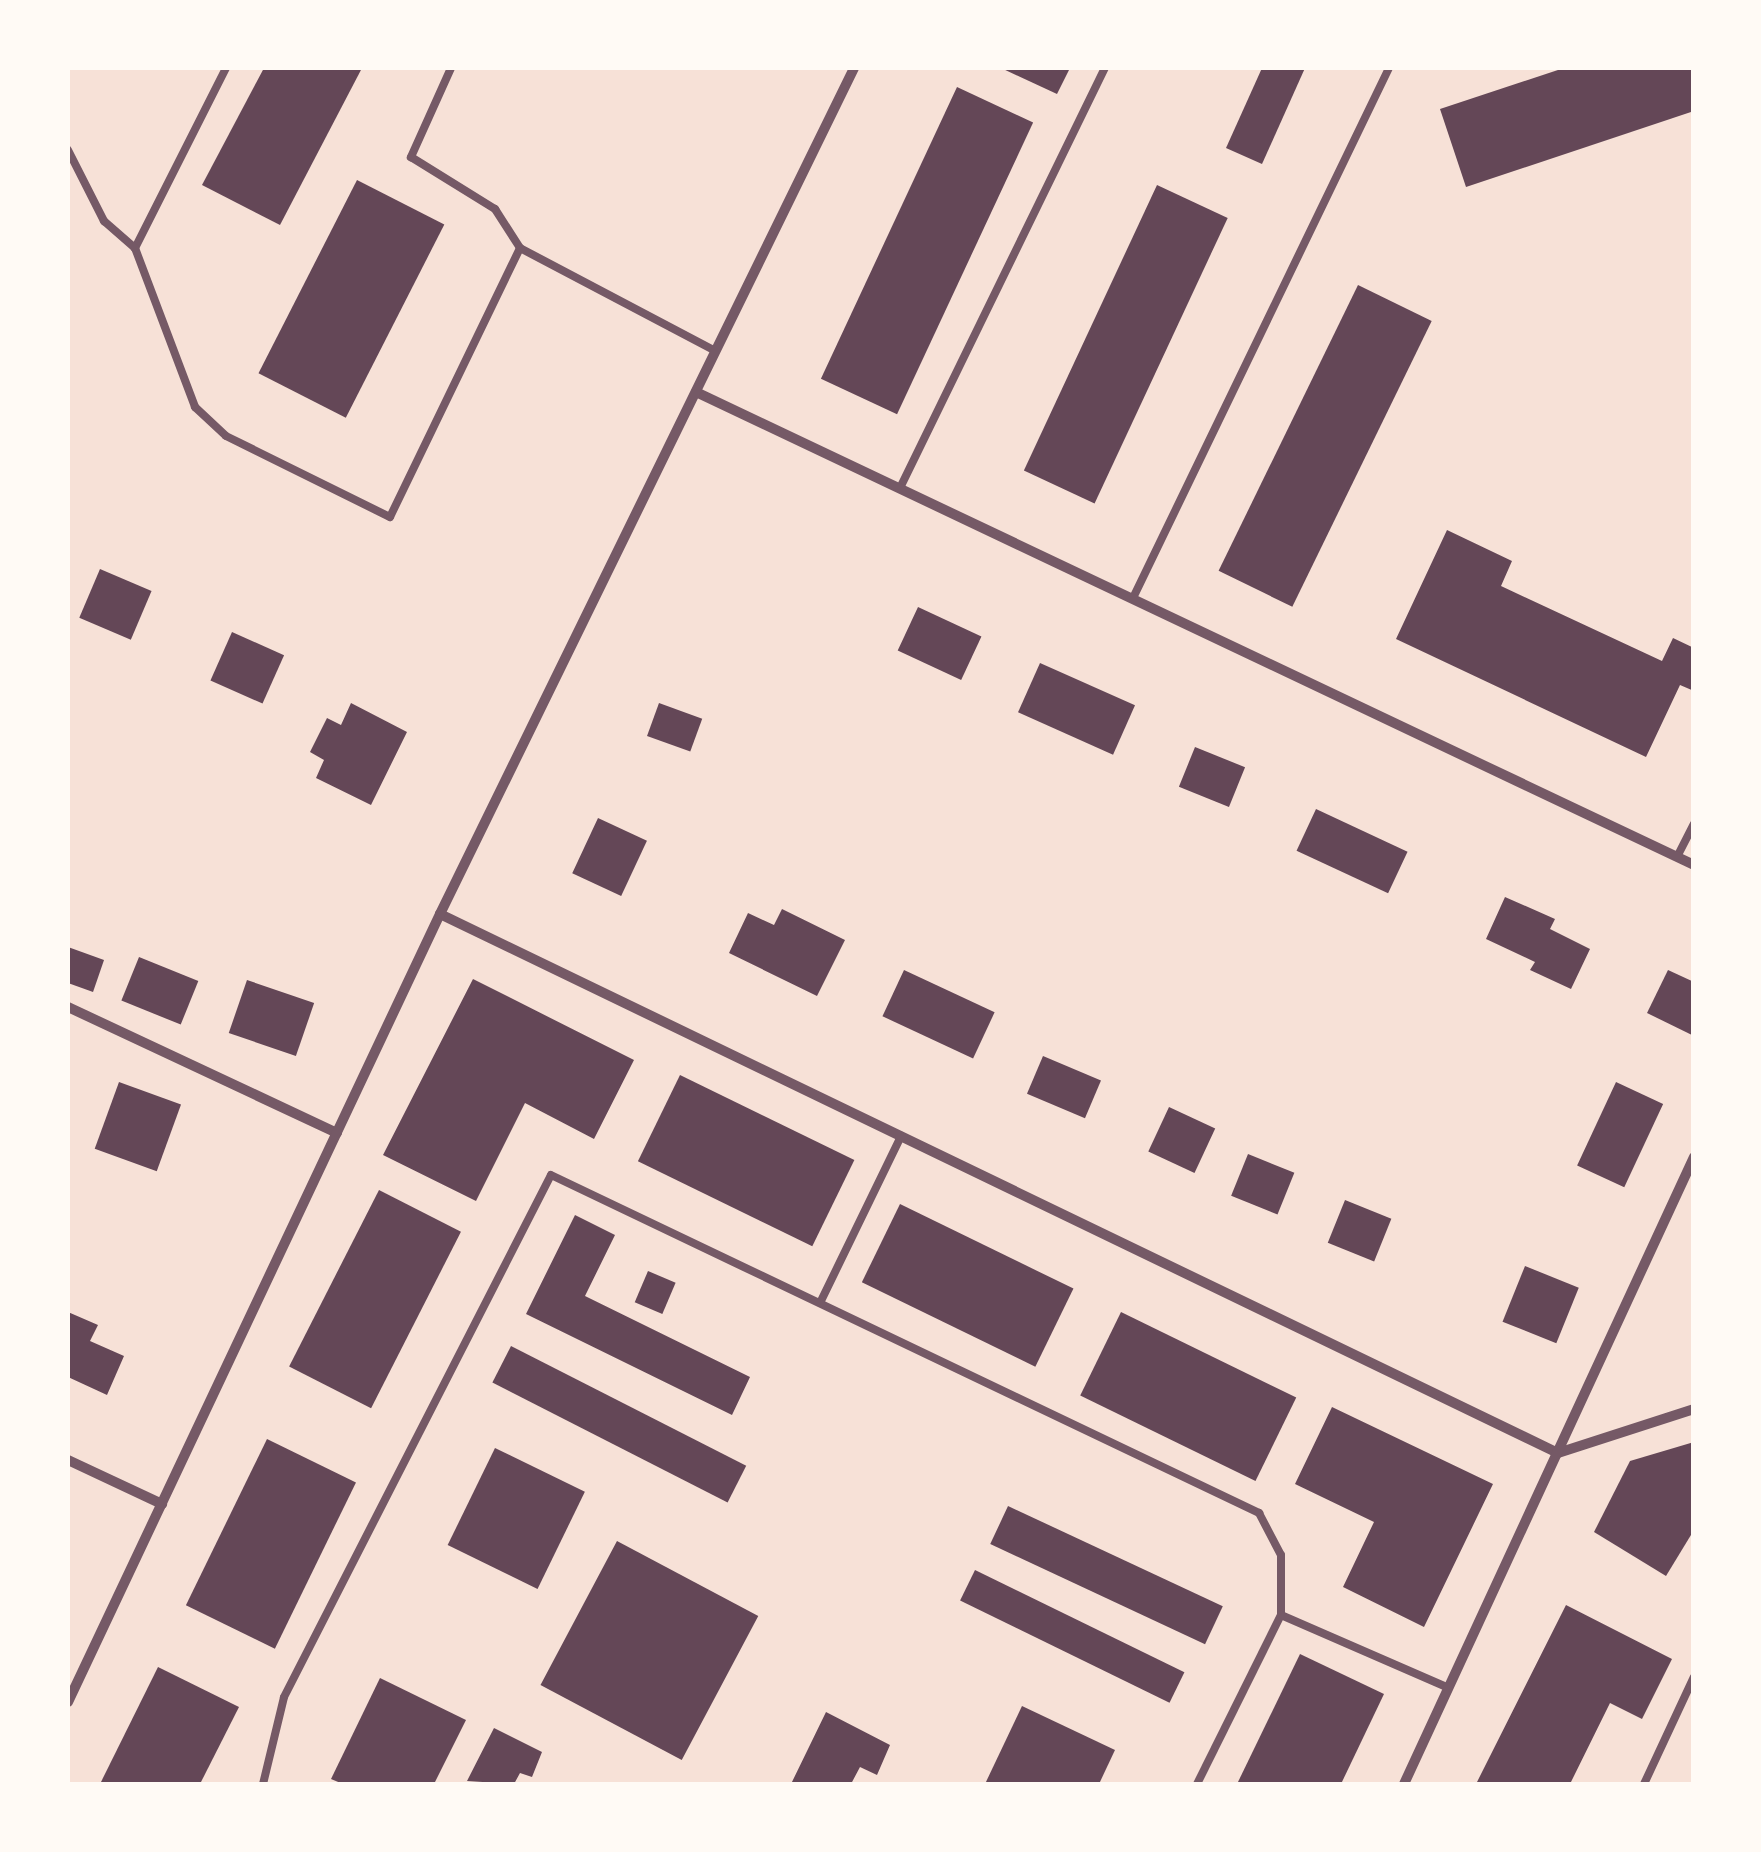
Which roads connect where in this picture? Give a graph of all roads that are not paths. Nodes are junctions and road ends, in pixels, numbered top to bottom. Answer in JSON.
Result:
{"nodes":[{"id":1,"x":226,"y":68,"type":"edge"},
{"id":2,"x":451,"y":68,"type":"edge"},
{"id":3,"x":854,"y":68,"type":"edge"},
{"id":4,"x":1105,"y":68,"type":"edge"},
{"id":5,"x":1390,"y":68,"type":"edge"},
{"id":6,"x":68,"y":150,"type":"edge"},
{"id":7,"x":134,"y":248,"type":"junction"},
{"id":8,"x":520,"y":248,"type":"junction"},
{"id":9,"x":716,"y":351,"type":"junction"},
{"id":10,"x":696,"y":392,"type":"junction"},
{"id":11,"x":900,"y":488,"type":"junction"},
{"id":12,"x":1133,"y":598,"type":"junction"},
{"id":13,"x":1694,"y":824,"type":"edge"},
{"id":14,"x":1678,"y":855,"type":"junction"},
{"id":15,"x":1694,"y":866,"type":"edge"},
{"id":16,"x":440,"y":914,"type":"junction"},
{"id":17,"x":68,"y":1007,"type":"edge"},
{"id":18,"x":337,"y":1133,"type":"junction"},
{"id":19,"x":902,"y":1136,"type":"junction"},
{"id":20,"x":1694,"y":1157,"type":"edge"},
{"id":21,"x":820,"y":1304,"type":"junction"},
{"id":22,"x":1694,"y":1409,"type":"edge"},
{"id":23,"x":1558,"y":1453,"type":"junction"},
{"id":24,"x":68,"y":1460,"type":"edge"},
{"id":25,"x":162,"y":1504,"type":"junction"},
{"id":26,"x":1281,"y":1615,"type":"junction"},
{"id":27,"x":1694,"y":1678,"type":"edge"},
{"id":28,"x":1448,"y":1688,"type":"junction"},
{"id":29,"x":68,"y":1702,"type":"edge"},
{"id":30,"x":263,"y":1784,"type":"edge"},
{"id":31,"x":1197,"y":1784,"type":"edge"},
{"id":32,"x":1404,"y":1784,"type":"edge"},
{"id":33,"x":1644,"y":1784,"type":"edge"}],
"edges":[{"from":1,"to":7,"type":"lane"},
{"from":2,"to":8,"type":"lane"},
{"from":3,"to":9,"type":"street"},
{"from":4,"to":11,"type":"lane"},
{"from":5,"to":12,"type":"lane"},
{"from":6,"to":7,"type":"lane"},
{"from":7,"to":8,"type":"lane"},
{"from":8,"to":9,"type":"lane"},
{"from":9,"to":10,"type":"street"},
{"from":10,"to":11,"type":"street"},
{"from":10,"to":16,"type":"street"},
{"from":11,"to":12,"type":"street"},
{"from":12,"to":14,"type":"street"},
{"from":13,"to":14,"type":"lane"},
{"from":14,"to":15,"type":"street"},
{"from":16,"to":18,"type":"street"},
{"from":16,"to":19,"type":"street"},
{"from":17,"to":18,"type":"street"},
{"from":18,"to":25,"type":"street"},
{"from":19,"to":21,"type":"lane"},
{"from":19,"to":23,"type":"street"},
{"from":20,"to":23,"type":"street"},
{"from":21,"to":26,"type":"lane"},
{"from":21,"to":30,"type":"lane"},
{"from":22,"to":23,"type":"street"},
{"from":23,"to":28,"type":"street"},
{"from":24,"to":25,"type":"street"},
{"from":25,"to":29,"type":"street"},
{"from":26,"to":28,"type":"lane"},
{"from":26,"to":31,"type":"lane"},
{"from":27,"to":33,"type":"lane"},
{"from":28,"to":32,"type":"street"}]}
